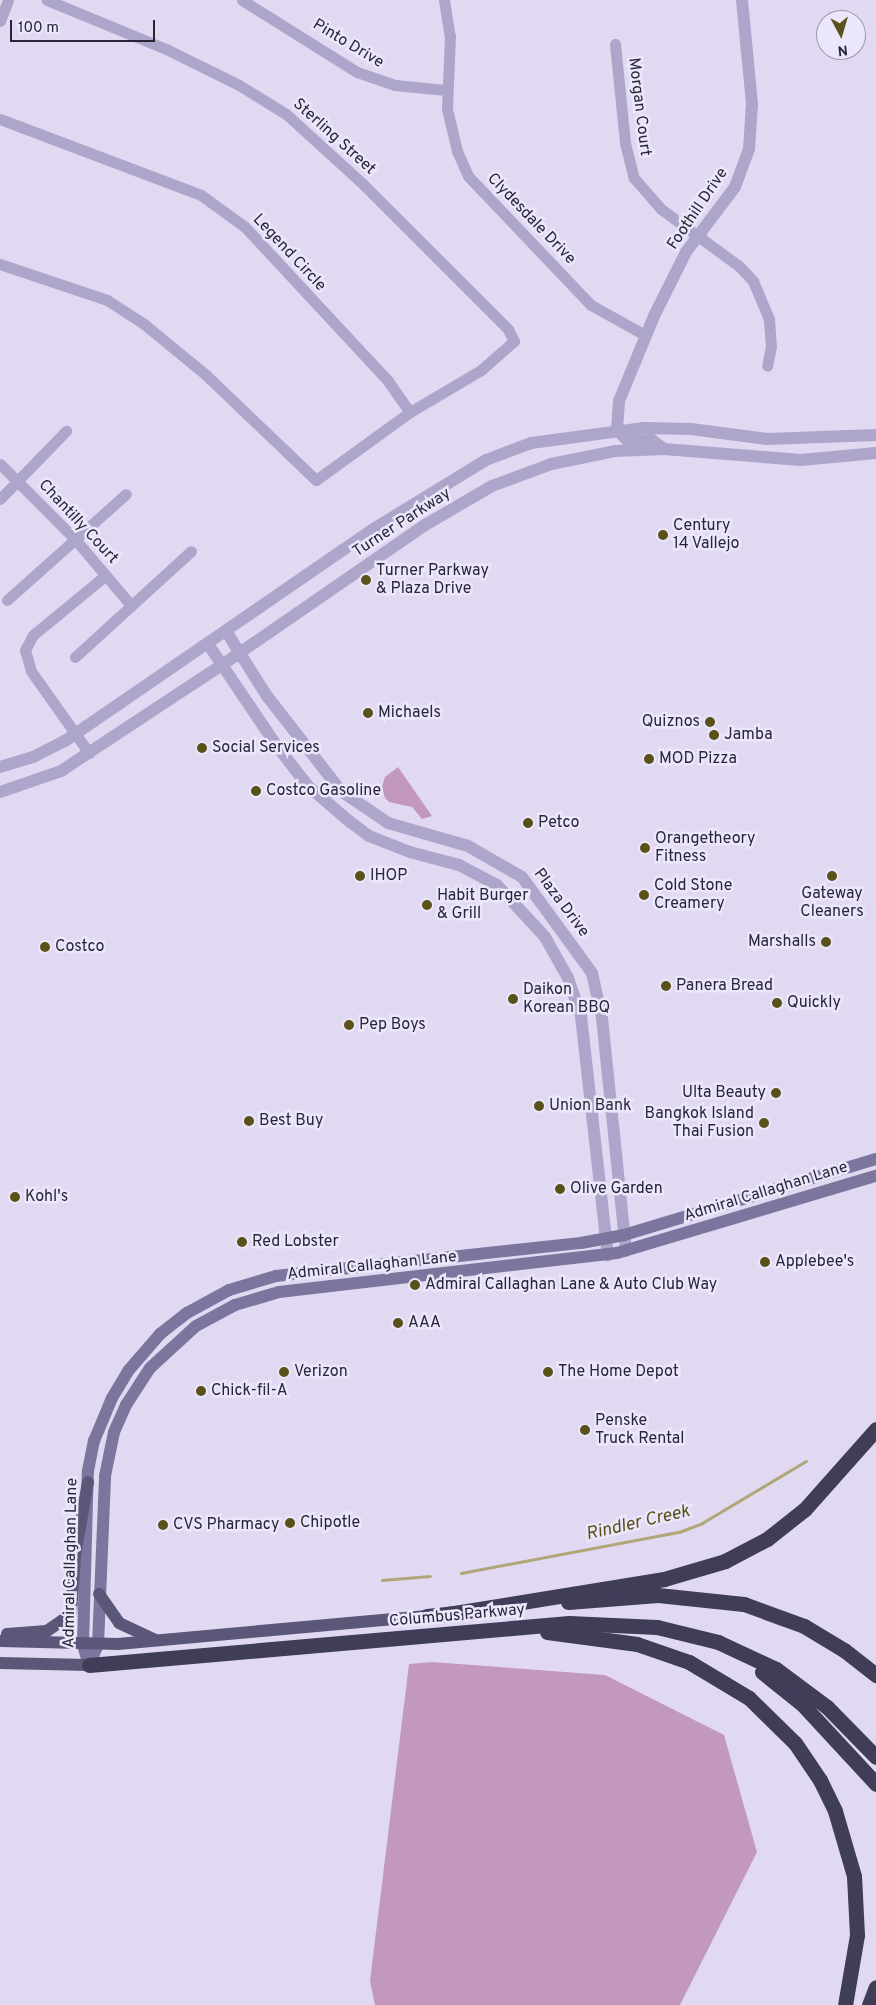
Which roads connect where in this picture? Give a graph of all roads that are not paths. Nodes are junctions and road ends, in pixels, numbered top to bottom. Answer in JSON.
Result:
{"nodes":[{"id":1,"x":8,"y":0,"type":"edge"},
{"id":2,"x":47,"y":0,"type":"edge"},
{"id":3,"x":242,"y":0,"type":"edge"},
{"id":4,"x":444,"y":0,"type":"edge"},
{"id":5,"x":742,"y":0,"type":"edge"},
{"id":6,"x":0,"y":21,"type":"edge"},
{"id":7,"x":615,"y":44,"type":"dead end"},
{"id":8,"x":446,"y":90,"type":"junction"},
{"id":9,"x":0,"y":119,"type":"edge"},
{"id":10,"x":697,"y":236,"type":"junction"},
{"id":11,"x":0,"y":264,"type":"edge"},
{"id":12,"x":645,"y":335,"type":"junction"},
{"id":13,"x":767,"y":366,"type":"dead end"},
{"id":14,"x":410,"y":412,"type":"junction"},
{"id":15,"x":617,"y":430,"type":"junction"},
{"id":16,"x":66,"y":431,"type":"dead end"},
{"id":17,"x":876,"y":434,"type":"edge"},
{"id":18,"x":664,"y":449,"type":"junction"},
{"id":19,"x":876,"y":453,"type":"edge"},
{"id":20,"x":0,"y":464,"type":"edge"},
{"id":21,"x":18,"y":481,"type":"junction"},
{"id":22,"x":126,"y":494,"type":"dead end"},
{"id":23,"x":0,"y":499,"type":"edge"},
{"id":24,"x":74,"y":538,"type":"junction"},
{"id":25,"x":192,"y":551,"type":"dead end"},
{"id":26,"x":106,"y":575,"type":"junction"},
{"id":27,"x":7,"y":600,"type":"dead end"},
{"id":28,"x":130,"y":604,"type":"junction"},
{"id":29,"x":226,"y":631,"type":"junction"},
{"id":30,"x":208,"y":644,"type":"junction"},
{"id":31,"x":240,"y":653,"type":"junction"},
{"id":32,"x":75,"y":657,"type":"dead end"},
{"id":33,"x":222,"y":665,"type":"junction"},
{"id":34,"x":75,"y":734,"type":"junction"},
{"id":35,"x":90,"y":753,"type":"junction"},
{"id":36,"x":0,"y":767,"type":"edge"},
{"id":37,"x":0,"y":792,"type":"edge"},
{"id":38,"x":876,"y":1159,"type":"edge"},
{"id":39,"x":876,"y":1176,"type":"edge"},
{"id":40,"x":624,"y":1235,"type":"junction"},
{"id":41,"x":606,"y":1239,"type":"junction"},
{"id":42,"x":626,"y":1251,"type":"junction"},
{"id":43,"x":608,"y":1255,"type":"junction"},
{"id":44,"x":876,"y":1429,"type":"edge"},
{"id":45,"x":88,"y":1482,"type":"junction"},
{"id":46,"x":99,"y":1594,"type":"junction"},
{"id":47,"x":448,"y":1614,"type":"junction"},
{"id":48,"x":427,"y":1616,"type":"joint"},
{"id":49,"x":516,"y":1628,"type":"junction"},
{"id":50,"x":0,"y":1634,"type":"edge"},
{"id":51,"x":698,"y":1636,"type":"junction"},
{"id":52,"x":0,"y":1641,"type":"edge"},
{"id":53,"x":160,"y":1642,"type":"junction"},
{"id":54,"x":83,"y":1645,"type":"junction"},
{"id":55,"x":98,"y":1645,"type":"junction"},
{"id":56,"x":0,"y":1663,"type":"edge"},
{"id":57,"x":89,"y":1665,"type":"junction"},
{"id":58,"x":876,"y":1675,"type":"edge"},
{"id":59,"x":876,"y":1757,"type":"edge"},
{"id":60,"x":876,"y":1784,"type":"edge"},
{"id":61,"x":876,"y":1987,"type":"edge"},
{"id":62,"x":845,"y":2005,"type":"edge"},
{"id":63,"x":869,"y":2005,"type":"edge"}],
"edges":[{"from":1,"to":6,"type":"street"},
{"from":2,"to":14,"type":"street","name":"Sterling Street"},
{"from":3,"to":8,"type":"street","name":"Pinto Drive"},
{"from":4,"to":8,"type":"street","name":"Clydesdale Drive"},
{"from":5,"to":10,"type":"street","name":"Foothill Drive"},
{"from":7,"to":10,"type":"street","name":"Morgan Court"},
{"from":8,"to":12,"type":"street","name":"Clydesdale Drive"},
{"from":9,"to":14,"type":"street","name":"Legend Circle"},
{"from":10,"to":12,"type":"street","name":"Foothill Drive"},
{"from":10,"to":13,"type":"street","name":"Morgan Court"},
{"from":11,"to":14,"type":"street"},
{"from":12,"to":15,"type":"street","name":"Foothill Drive"},
{"from":15,"to":17,"type":"street","name":"Turner Parkway"},
{"from":15,"to":18,"type":"street"},
{"from":15,"to":29,"type":"street","name":"Turner Parkway"},
{"from":16,"to":21,"type":"street"},
{"from":18,"to":19,"type":"street","name":"Turner Parkway"},
{"from":18,"to":31,"type":"street","name":"Turner Parkway"},
{"from":20,"to":21,"type":"street","name":"Chantilly Court"},
{"from":21,"to":23,"type":"street"},
{"from":21,"to":24,"type":"street","name":"Chantilly Court"},
{"from":22,"to":24,"type":"street"},
{"from":24,"to":26,"type":"street","name":"Chantilly Court"},
{"from":24,"to":27,"type":"street"},
{"from":25,"to":28,"type":"street"},
{"from":26,"to":28,"type":"street","name":"Chantilly Court"},
{"from":26,"to":34,"type":"street"},
{"from":28,"to":32,"type":"street"},
{"from":29,"to":30,"type":"street","name":"Turner Parkway"},
{"from":29,"to":31,"type":"street","name":"Plaza Drive"},
{"from":30,"to":33,"type":"street","name":"Plaza Drive"},
{"from":30,"to":34,"type":"street","name":"Turner Parkway"},
{"from":31,"to":33,"type":"street","name":"Turner Parkway"},
{"from":31,"to":40,"type":"street","name":"Plaza Drive"},
{"from":33,"to":35,"type":"street","name":"Turner Parkway"},
{"from":33,"to":41,"type":"street","name":"Plaza Drive"},
{"from":34,"to":35,"type":"street"},
{"from":34,"to":36,"type":"street","name":"Turner Parkway"},
{"from":35,"to":37,"type":"street","name":"Turner Parkway"},
{"from":38,"to":40,"type":"main road","name":"Admiral Callaghan Lane"},
{"from":39,"to":42,"type":"main road","name":"Admiral Callaghan Lane"},
{"from":40,"to":41,"type":"main road","name":"Admiral Callaghan Lane"},
{"from":40,"to":42,"type":"street","name":"Plaza Drive"},
{"from":41,"to":43,"type":"street","name":"Plaza Drive"},
{"from":41,"to":45,"type":"main road","name":"Admiral Callaghan Lane"},
{"from":42,"to":43,"type":"main road","name":"Admiral Callaghan Lane"},
{"from":43,"to":46,"type":"main road","name":"Admiral Callaghan Lane"},
{"from":44,"to":47,"type":"highway"},
{"from":45,"to":50,"type":"main road"},
{"from":45,"to":54,"type":"main road","name":"Admiral Callaghan Lane"},
{"from":46,"to":53,"type":"main road"},
{"from":46,"to":55,"type":"main road","name":"Admiral Callaghan Lane"},
{"from":47,"to":48,"type":"highway","name":"Columbus Parkway"},
{"from":47,"to":58,"type":"highway","name":"Columbus Parkway"},
{"from":48,"to":53,"type":"main road","name":"Columbus Parkway"},
{"from":49,"to":51,"type":"highway","name":"Columbus Parkway"},
{"from":49,"to":57,"type":"highway","name":"Columbus Parkway"},
{"from":49,"to":62,"type":"highway"},
{"from":51,"to":59,"type":"highway","name":"Columbus Parkway"},
{"from":51,"to":60,"type":"highway"},
{"from":52,"to":54,"type":"main road","name":"Columbus Parkway"},
{"from":53,"to":55,"type":"main road","name":"Columbus Parkway"},
{"from":54,"to":55,"type":"main road","name":"Columbus Parkway"},
{"from":54,"to":57,"type":"main road","name":"Admiral Callaghan Lane"},
{"from":55,"to":57,"type":"main road","name":"Admiral Callaghan Lane"},
{"from":56,"to":57,"type":"main road","name":"Columbus Parkway"},
{"from":61,"to":63,"type":"highway"}]}
